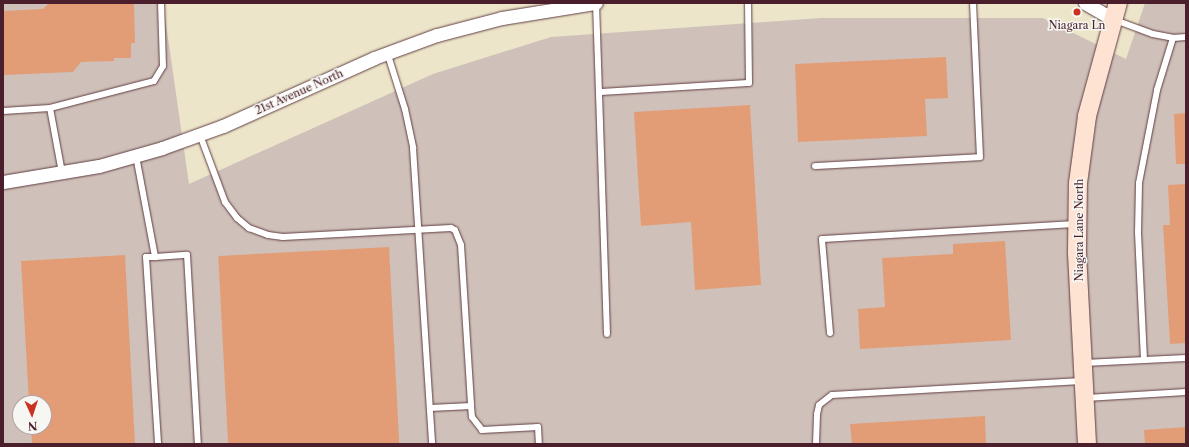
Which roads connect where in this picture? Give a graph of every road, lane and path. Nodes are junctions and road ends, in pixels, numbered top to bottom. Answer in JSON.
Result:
{"nodes":[{"id":1,"x":161,"y":3,"type":"edge"},
{"id":2,"x":596,"y":3,"type":"edge"},
{"id":3,"x":748,"y":3,"type":"edge"},
{"id":4,"x":973,"y":3,"type":"edge"},
{"id":5,"x":1085,"y":3,"type":"edge"},
{"id":6,"x":1115,"y":11,"type":"edge"},
{"id":7,"x":1173,"y":38,"type":"junction"},
{"id":8,"x":1186,"y":38,"type":"edge"},
{"id":9,"x":387,"y":52,"type":"junction"},
{"id":10,"x":600,"y":92,"type":"junction"},
{"id":11,"x":50,"y":108,"type":"junction"},
{"id":12,"x":3,"y":111,"type":"edge"},
{"id":13,"x":200,"y":135,"type":"junction"},
{"id":14,"x":136,"y":156,"type":"junction"},
{"id":15,"x":815,"y":166,"type":"dead end"},
{"id":16,"x":62,"y":173,"type":"junction"},
{"id":17,"x":3,"y":182,"type":"edge"},
{"id":18,"x":1076,"y":224,"type":"junction"},
{"id":19,"x":418,"y":229,"type":"junction"},
{"id":20,"x":155,"y":257,"type":"junction"},
{"id":21,"x":830,"y":332,"type":"dead end"},
{"id":22,"x":607,"y":334,"type":"dead end"},
{"id":23,"x":1186,"y":358,"type":"edge"},
{"id":24,"x":1144,"y":360,"type":"junction"},
{"id":25,"x":1083,"y":363,"type":"junction"},
{"id":26,"x":1084,"y":390,"type":"junction"},
{"id":27,"x":1186,"y":392,"type":"edge"},
{"id":28,"x":471,"y":406,"type":"junction"},
{"id":29,"x":430,"y":408,"type":"junction"},
{"id":30,"x":158,"y":444,"type":"edge"},
{"id":31,"x":198,"y":444,"type":"edge"},
{"id":32,"x":432,"y":444,"type":"edge"},
{"id":33,"x":539,"y":444,"type":"edge"},
{"id":34,"x":816,"y":444,"type":"edge"},
{"id":35,"x":1087,"y":444,"type":"edge"}],
"edges":[{"from":1,"to":11,"type":"lane"},
{"from":2,"to":9,"type":"street","name":"21st Avenue North"},
{"from":2,"to":10,"type":"lane"},
{"from":3,"to":10,"type":"lane"},
{"from":4,"to":15,"type":"lane"},
{"from":5,"to":6,"type":"street"},
{"from":6,"to":7,"type":"lane"},
{"from":6,"to":18,"type":"street","name":"Niagara Lane North"},
{"from":7,"to":8,"type":"lane"},
{"from":7,"to":24,"type":"lane"},
{"from":9,"to":13,"type":"street","name":"21st Avenue North"},
{"from":9,"to":19,"type":"lane"},
{"from":10,"to":22,"type":"lane"},
{"from":11,"to":12,"type":"lane"},
{"from":11,"to":16,"type":"lane"},
{"from":13,"to":14,"type":"street","name":"21st Avenue North"},
{"from":13,"to":19,"type":"lane"},
{"from":14,"to":16,"type":"street","name":"21st Avenue North"},
{"from":14,"to":20,"type":"lane"},
{"from":16,"to":17,"type":"street","name":"21st Avenue North"},
{"from":18,"to":21,"type":"lane"},
{"from":18,"to":25,"type":"street","name":"Niagara Lane North"},
{"from":19,"to":28,"type":"lane"},
{"from":19,"to":29,"type":"lane"},
{"from":20,"to":30,"type":"lane"},
{"from":20,"to":31,"type":"lane"},
{"from":23,"to":24,"type":"lane"},
{"from":24,"to":25,"type":"lane"},
{"from":25,"to":26,"type":"street","name":"Niagara Lane North"},
{"from":26,"to":27,"type":"lane"},
{"from":26,"to":34,"type":"lane"},
{"from":26,"to":35,"type":"street","name":"Niagara Lane North"},
{"from":28,"to":29,"type":"lane"},
{"from":28,"to":33,"type":"lane"},
{"from":29,"to":32,"type":"lane"}]}
